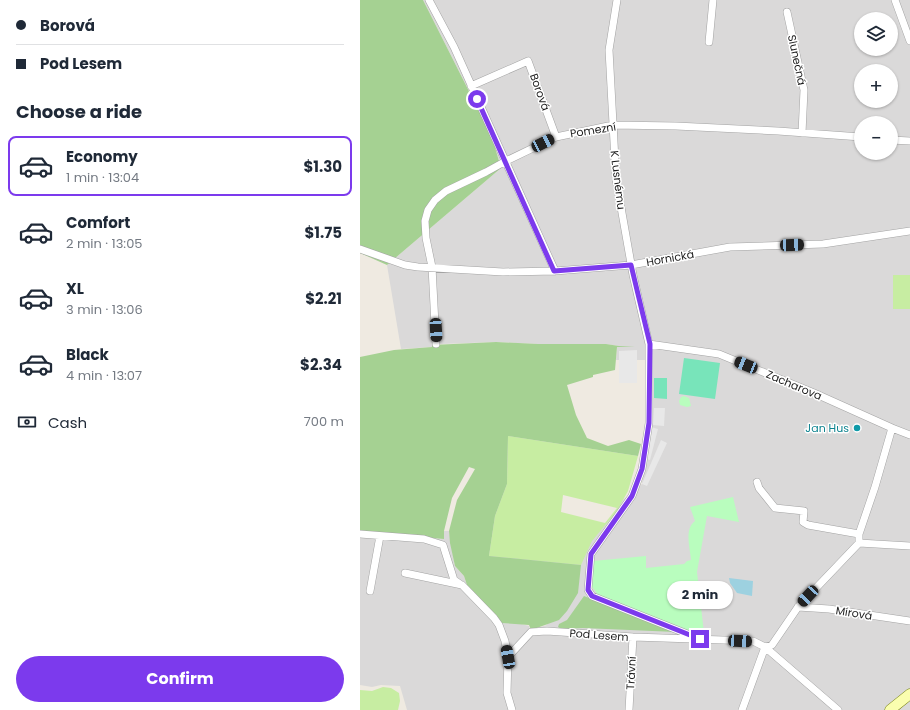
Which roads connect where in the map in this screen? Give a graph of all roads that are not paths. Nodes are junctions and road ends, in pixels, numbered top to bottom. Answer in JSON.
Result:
{"nodes":[{"id":1,"x":429,"y":0,"type":"edge"},
{"id":2,"x":617,"y":0,"type":"edge"},
{"id":3,"x":713,"y":0,"type":"edge"},
{"id":4,"x":895,"y":0,"type":"edge"},
{"id":5,"x":787,"y":12,"type":"dead end"},
{"id":6,"x":910,"y":41,"type":"edge"},
{"id":7,"x":709,"y":42,"type":"dead end"},
{"id":8,"x":471,"y":86,"type":"junction"},
{"id":9,"x":613,"y":125,"type":"junction"},
{"id":10,"x":802,"y":133,"type":"junction"},
{"id":11,"x":556,"y":137,"type":"junction"},
{"id":12,"x":854,"y":137,"type":"edge"},
{"id":13,"x":898,"y":140,"type":"edge"},
{"id":14,"x":910,"y":141,"type":"edge"},
{"id":15,"x":506,"y":161,"type":"junction"},
{"id":16,"x":910,"y":231,"type":"edge"},
{"id":17,"x":360,"y":249,"type":"edge"},
{"id":18,"x":631,"y":265,"type":"junction"},
{"id":19,"x":432,"y":267,"type":"junction"},
{"id":20,"x":554,"y":271,"type":"junction"},
{"id":21,"x":436,"y":344,"type":"dead end"},
{"id":22,"x":650,"y":344,"type":"junction"},
{"id":23,"x":892,"y":428,"type":"junction"},
{"id":24,"x":910,"y":435,"type":"edge"},
{"id":25,"x":757,"y":482,"type":"dead end"},
{"id":26,"x":617,"y":519,"type":"joint"},
{"id":27,"x":360,"y":534,"type":"edge"},
{"id":28,"x":859,"y":534,"type":"junction"},
{"id":29,"x":380,"y":536,"type":"junction"},
{"id":30,"x":859,"y":543,"type":"junction"},
{"id":31,"x":910,"y":546,"type":"edge"},
{"id":32,"x":406,"y":573,"type":"dead end"},
{"id":33,"x":462,"y":585,"type":"junction"},
{"id":34,"x":370,"y":591,"type":"dead end"},
{"id":35,"x":798,"y":608,"type":"junction"},
{"id":36,"x":910,"y":620,"type":"edge"},
{"id":37,"x":633,"y":637,"type":"junction"},
{"id":38,"x":700,"y":639,"type":"junction"},
{"id":39,"x":765,"y":646,"type":"junction"},
{"id":40,"x":508,"y":657,"type":"junction"},
{"id":41,"x":910,"y":694,"type":"edge"},
{"id":42,"x":512,"y":710,"type":"edge"},
{"id":43,"x":629,"y":710,"type":"edge"},
{"id":44,"x":742,"y":710,"type":"edge"},
{"id":45,"x":838,"y":710,"type":"edge"},
{"id":46,"x":890,"y":710,"type":"edge"}],
"edges":[{"from":1,"to":8,"type":"street"},
{"from":2,"to":9,"type":"street","name":"K Lusnému"},
{"from":3,"to":7,"type":"street"},
{"from":4,"to":6,"type":"street"},
{"from":5,"to":10,"type":"street","name":"Slunečná"},
{"from":8,"to":11,"type":"street","name":"Borová"},
{"from":8,"to":15,"type":"street"},
{"from":9,"to":10,"type":"street","name":"Pomezní"},
{"from":9,"to":11,"type":"street","name":"Pomezní"},
{"from":9,"to":18,"type":"street","name":"K Lusnému"},
{"from":10,"to":12,"type":"street","name":"Pomezní"},
{"from":11,"to":15,"type":"street","name":"Pomezní"},
{"from":13,"to":14,"type":"street"},
{"from":15,"to":19,"type":"street","name":"Pomezní"},
{"from":15,"to":20,"type":"street"},
{"from":16,"to":18,"type":"street","name":"Hornická"},
{"from":17,"to":19,"type":"street","name":"Hornická"},
{"from":18,"to":20,"type":"street","name":"Hornická"},
{"from":18,"to":22,"type":"street","name":"K Lusnému"},
{"from":19,"to":20,"type":"street","name":"Hornická"},
{"from":19,"to":21,"type":"street","name":"Pomezní"},
{"from":22,"to":23,"type":"street","name":"Zacharova"},
{"from":22,"to":26,"type":"street","name":"K Lusnému"},
{"from":23,"to":24,"type":"street","name":"Zacharova"},
{"from":23,"to":28,"type":"street"},
{"from":25,"to":28,"type":"street"},
{"from":26,"to":38,"type":"street","name":"Pod Lesem"},
{"from":27,"to":29,"type":"street"},
{"from":28,"to":30,"type":"street"},
{"from":29,"to":33,"type":"street"},
{"from":29,"to":34,"type":"street"},
{"from":30,"to":31,"type":"street"},
{"from":30,"to":35,"type":"street"},
{"from":32,"to":33,"type":"street"},
{"from":33,"to":40,"type":"street"},
{"from":35,"to":36,"type":"street","name":"Mírová"},
{"from":35,"to":39,"type":"street"},
{"from":37,"to":38,"type":"street","name":"Pod Lesem"},
{"from":37,"to":40,"type":"street","name":"Pod Lesem"},
{"from":37,"to":43,"type":"street","name":"Trávní"},
{"from":38,"to":39,"type":"street","name":"Pod Lesem"},
{"from":39,"to":44,"type":"street"},
{"from":39,"to":45,"type":"street","name":"Pod Lesem"},
{"from":40,"to":42,"type":"street"},
{"from":41,"to":46,"type":"street"}]}
